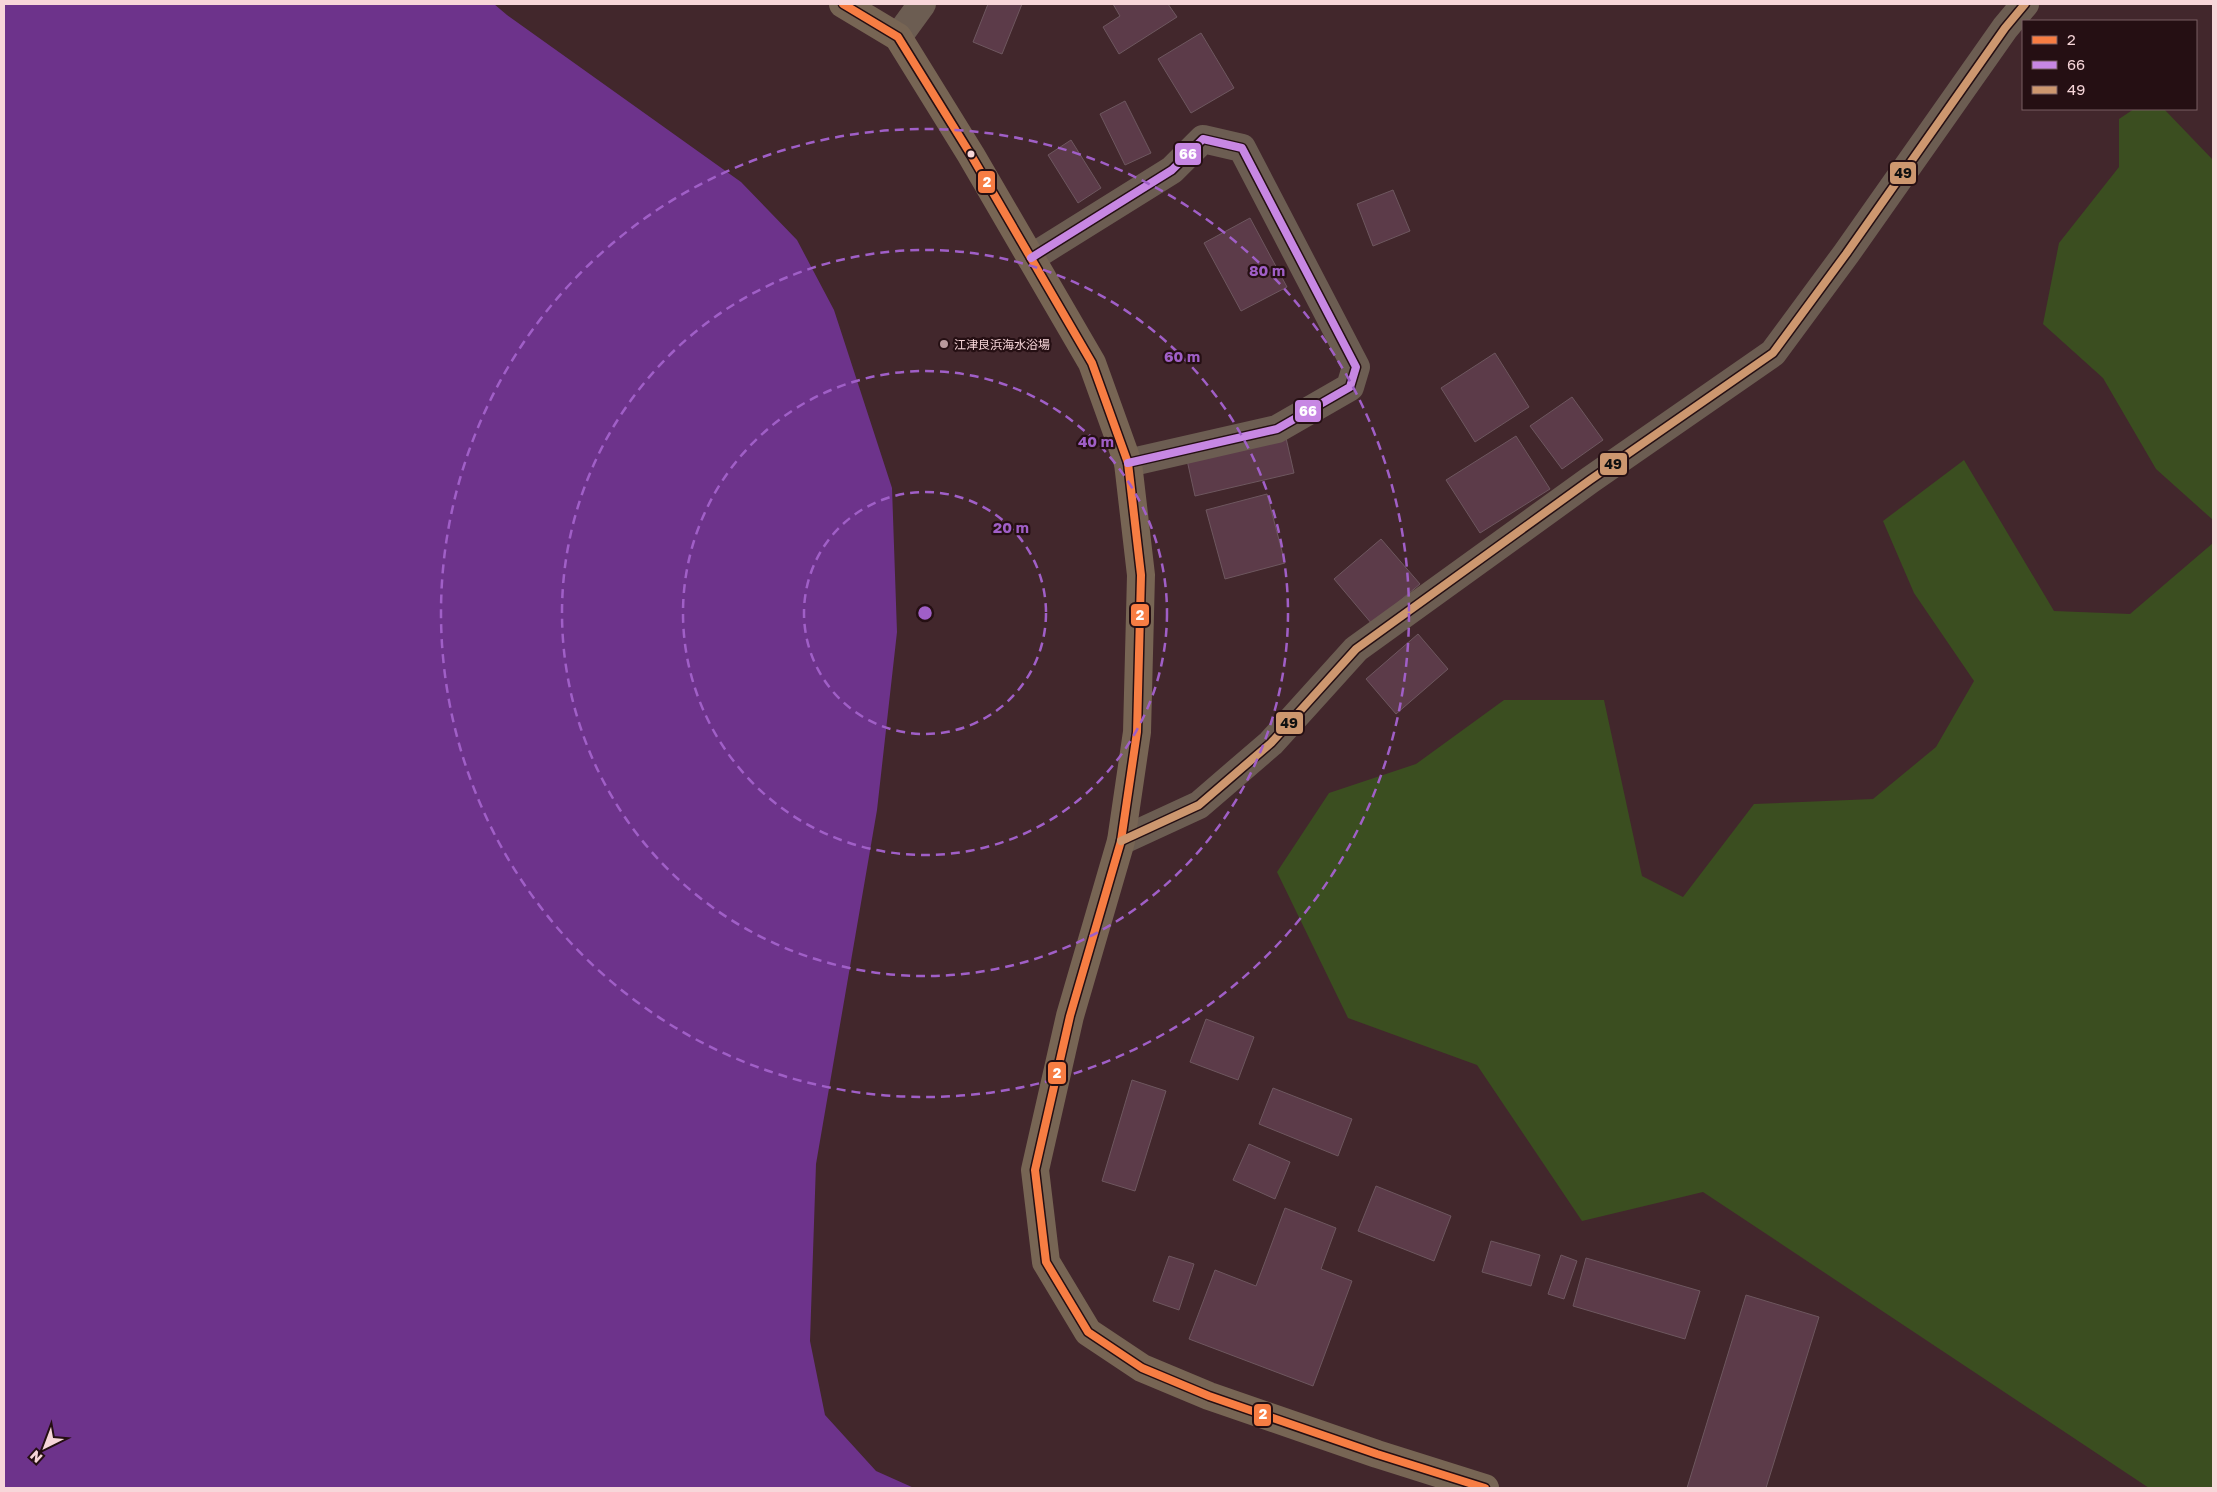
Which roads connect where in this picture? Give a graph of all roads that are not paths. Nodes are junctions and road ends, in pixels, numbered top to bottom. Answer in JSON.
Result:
{"nodes":[{"id":1,"x":843,"y":4,"type":"edge"},
{"id":2,"x":922,"y":4,"type":"edge"},
{"id":3,"x":2026,"y":4,"type":"edge"},
{"id":4,"x":898,"y":37,"type":"junction"},
{"id":5,"x":1031,"y":258,"type":"junction"},
{"id":6,"x":1128,"y":463,"type":"junction"},
{"id":7,"x":1121,"y":841,"type":"junction"},
{"id":8,"x":1485,"y":1488,"type":"edge"}],
"edges":[{"from":1,"to":4,"type":"main road"},
{"from":2,"to":4,"type":"street"},
{"from":3,"to":7,"type":"street"},
{"from":4,"to":5,"type":"main road"},
{"from":5,"to":6,"type":"main road"},
{"from":5,"to":6,"type":"street"},
{"from":6,"to":7,"type":"main road"},
{"from":7,"to":8,"type":"main road"}]}
